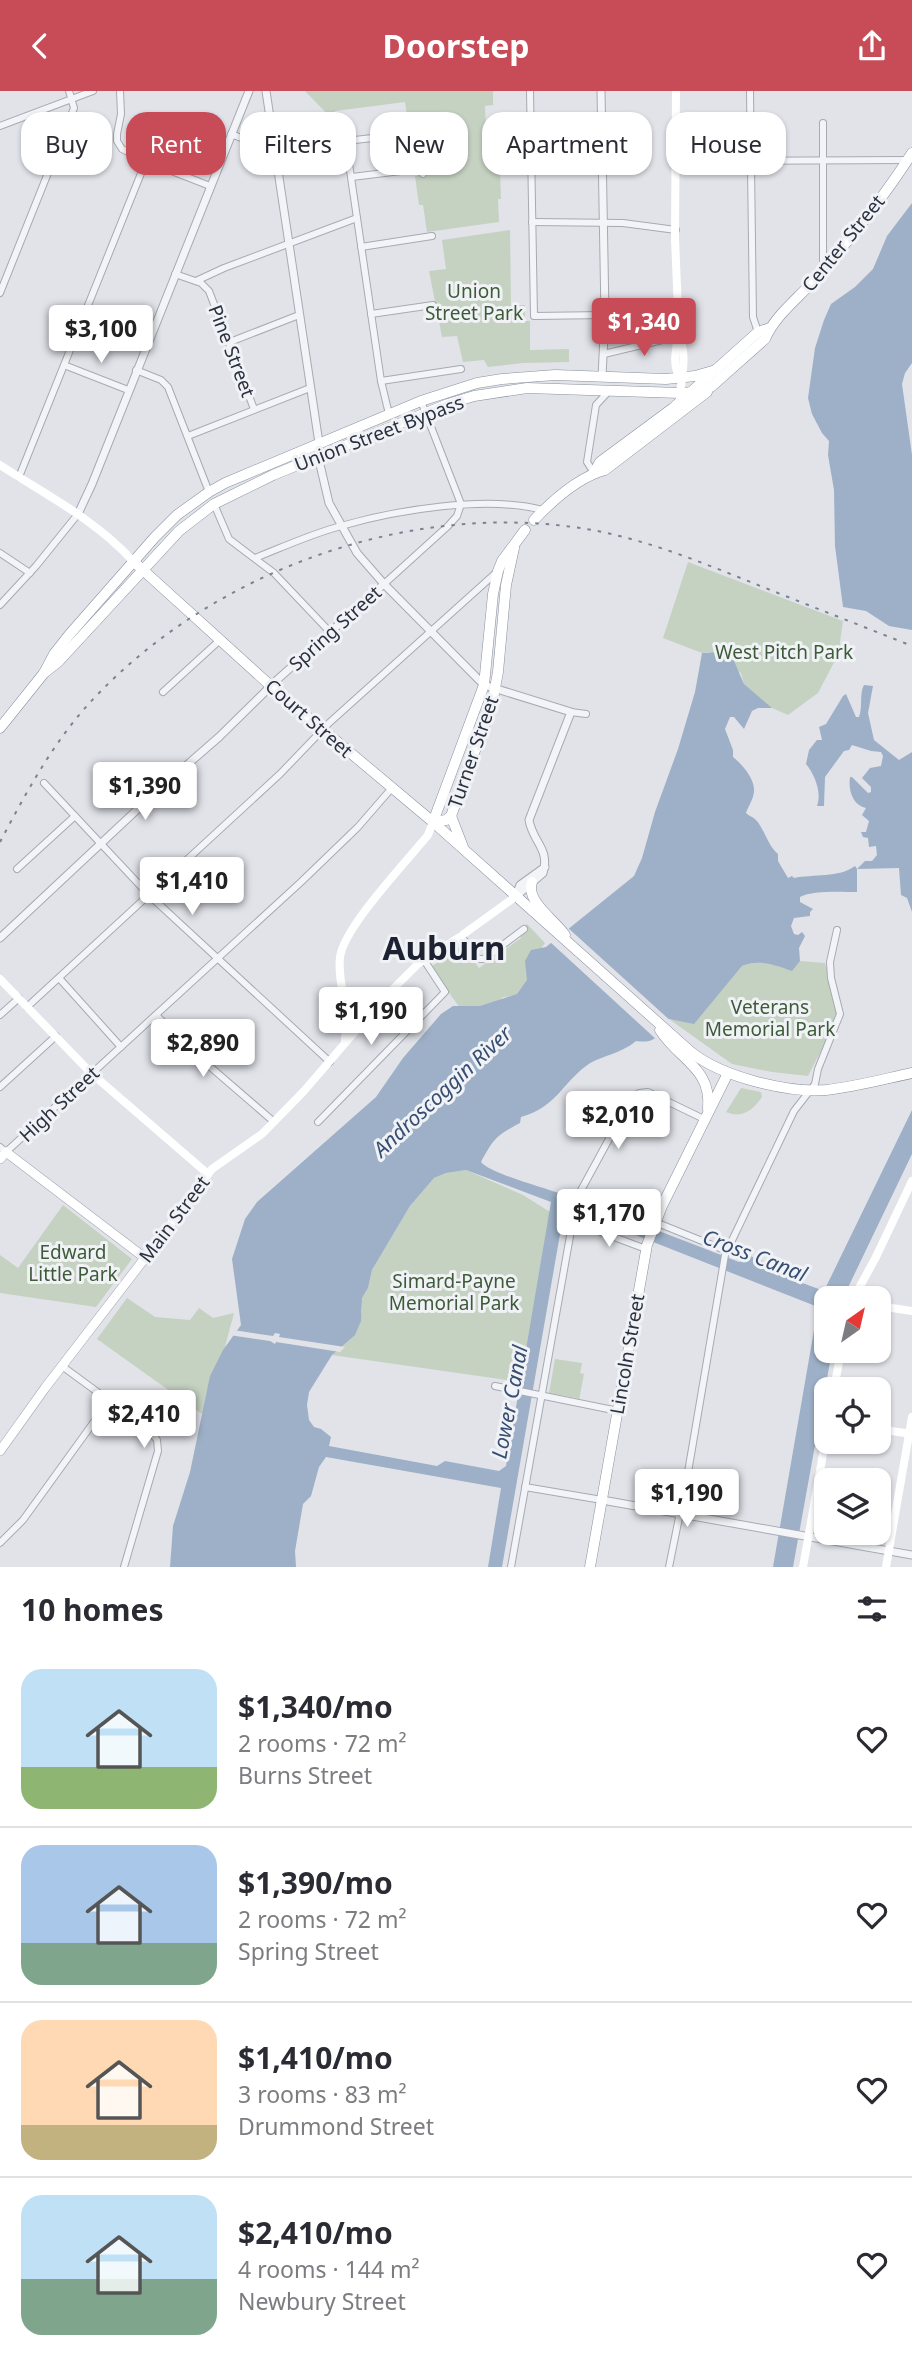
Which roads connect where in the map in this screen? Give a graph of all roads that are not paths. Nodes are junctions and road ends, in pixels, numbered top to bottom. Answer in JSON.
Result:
{"nodes":[{"id":1,"x":93,"y":91,"type":"edge"},
{"id":2,"x":120,"y":91,"type":"edge"},
{"id":3,"x":249,"y":91,"type":"edge"},
{"id":4,"x":266,"y":91,"type":"edge"},
{"id":5,"x":530,"y":91,"type":"edge"},
{"id":6,"x":601,"y":91,"type":"edge"},
{"id":7,"x":676,"y":91,"type":"edge"},
{"id":8,"x":750,"y":91,"type":"edge"},
{"id":9,"x":71,"y":95,"type":"edge"},
{"id":10,"x":269,"y":112,"type":"edge"},
{"id":11,"x":676,"y":112,"type":"edge"},
{"id":12,"x":750,"y":112,"type":"edge"},
{"id":13,"x":823,"y":123,"type":"dead end"},
{"id":14,"x":0,"y":126,"type":"edge"},
{"id":15,"x":231,"y":134,"type":"junction"},
{"id":16,"x":240,"y":137,"type":"edge"},
{"id":17,"x":126,"y":152,"type":"edge"},
{"id":18,"x":910,"y":156,"type":"edge"},
{"id":19,"x":823,"y":160,"type":"junction"},
{"id":20,"x":786,"y":161,"type":"edge"},
{"id":21,"x":140,"y":175,"type":"edge"},
{"id":22,"x":182,"y":175,"type":"edge"},
{"id":23,"x":279,"y":175,"type":"edge"},
{"id":24,"x":370,"y":175,"type":"edge"},
{"id":25,"x":676,"y":175,"type":"edge"},
{"id":26,"x":751,"y":175,"type":"edge"},
{"id":27,"x":352,"y":177,"type":"joint"},
{"id":28,"x":210,"y":186,"type":"junction"},
{"id":29,"x":357,"y":218,"type":"junction"},
{"id":30,"x":532,"y":222,"type":"junction"},
{"id":31,"x":604,"y":223,"type":"junction"},
{"id":32,"x":676,"y":230,"type":"junction"},
{"id":33,"x":432,"y":236,"type":"dead end"},
{"id":34,"x":289,"y":243,"type":"junction"},
{"id":35,"x":361,"y":247,"type":"junction"},
{"id":36,"x":823,"y":270,"type":"junction"},
{"id":37,"x":175,"y":274,"type":"junction"},
{"id":38,"x":196,"y":281,"type":"junction"},
{"id":39,"x":0,"y":293,"type":"edge"},
{"id":40,"x":433,"y":305,"type":"dead end"},
{"id":41,"x":371,"y":314,"type":"junction"},
{"id":42,"x":299,"y":315,"type":"junction"},
{"id":43,"x":605,"y":315,"type":"junction"},
{"id":44,"x":770,"y":328,"type":"junction"},
{"id":45,"x":758,"y":332,"type":"junction"},
{"id":46,"x":679,"y":336,"type":"junction"},
{"id":47,"x":230,"y":342,"type":"junction"},
{"id":48,"x":604,"y":354,"type":"junction"},
{"id":49,"x":64,"y":365,"type":"junction"},
{"id":50,"x":461,"y":369,"type":"dead end"},
{"id":51,"x":136,"y":370,"type":"junction"},
{"id":52,"x":716,"y":370,"type":"junction"},
{"id":53,"x":602,"y":377,"type":"junction"},
{"id":54,"x":681,"y":378,"type":"junction"},
{"id":55,"x":380,"y":381,"type":"junction"},
{"id":56,"x":715,"y":385,"type":"junction"},
{"id":57,"x":310,"y":388,"type":"junction"},
{"id":58,"x":579,"y":389,"type":"junction"},
{"id":59,"x":128,"y":390,"type":"junction"},
{"id":60,"x":611,"y":390,"type":"junction"},
{"id":61,"x":684,"y":396,"type":"junction"},
{"id":62,"x":421,"y":401,"type":"junction"},
{"id":63,"x":596,"y":405,"type":"junction"},
{"id":64,"x":254,"y":409,"type":"junction"},
{"id":65,"x":426,"y":413,"type":"junction"},
{"id":66,"x":389,"y":414,"type":"junction"},
{"id":67,"x":680,"y":414,"type":"junction"},
{"id":68,"x":188,"y":436,"type":"junction"},
{"id":69,"x":319,"y":443,"type":"junction"},
{"id":70,"x":318,"y":456,"type":"junction"},
{"id":71,"x":0,"y":465,"type":"edge"},
{"id":72,"x":594,"y":473,"type":"junction"},
{"id":73,"x":19,"y":477,"type":"junction"},
{"id":74,"x":209,"y":492,"type":"junction"},
{"id":75,"x":214,"y":504,"type":"junction"},
{"id":76,"x":461,"y":504,"type":"junction"},
{"id":77,"x":543,"y":510,"type":"junction"},
{"id":78,"x":78,"y":514,"type":"junction"},
{"id":79,"x":534,"y":520,"type":"dead end"},
{"id":80,"x":341,"y":526,"type":"junction"},
{"id":81,"x":525,"y":530,"type":"dead end"},
{"id":82,"x":515,"y":544,"type":"junction"},
{"id":83,"x":0,"y":554,"type":"edge"},
{"id":84,"x":255,"y":558,"type":"junction"},
{"id":85,"x":133,"y":561,"type":"junction"},
{"id":86,"x":142,"y":570,"type":"junction"},
{"id":87,"x":498,"y":571,"type":"junction"},
{"id":88,"x":30,"y":573,"type":"junction"},
{"id":89,"x":384,"y":584,"type":"junction"},
{"id":90,"x":0,"y":605,"type":"edge"},
{"id":91,"x":330,"y":632,"type":"junction"},
{"id":92,"x":430,"y":633,"type":"junction"},
{"id":93,"x":220,"y":640,"type":"junction"},
{"id":94,"x":44,"y":673,"type":"junction"},
{"id":95,"x":484,"y":685,"type":"junction"},
{"id":96,"x":271,"y":687,"type":"junction"},
{"id":97,"x":495,"y":687,"type":"junction"},
{"id":98,"x":163,"y":692,"type":"dead end"},
{"id":99,"x":571,"y":712,"type":"junction"},
{"id":100,"x":586,"y":714,"type":"dead end"},
{"id":101,"x":0,"y":728,"type":"edge"},
{"id":102,"x":324,"y":730,"type":"junction"},
{"id":103,"x":44,"y":783,"type":"dead end"},
{"id":104,"x":391,"y":789,"type":"junction"},
{"id":105,"x":75,"y":816,"type":"junction"},
{"id":106,"x":451,"y":816,"type":"junction"},
{"id":107,"x":433,"y":822,"type":"junction"},
{"id":108,"x":101,"y":843,"type":"junction"},
{"id":109,"x":464,"y":850,"type":"junction"},
{"id":110,"x":545,"y":867,"type":"junction"},
{"id":111,"x":17,"y":869,"type":"dead end"},
{"id":112,"x":532,"y":882,"type":"junction"},
{"id":113,"x":149,"y":895,"type":"junction"},
{"id":114,"x":515,"y":897,"type":"junction"},
{"id":115,"x":551,"y":923,"type":"junction"},
{"id":116,"x":524,"y":929,"type":"dead end"},
{"id":117,"x":838,"y":930,"type":"dead end"},
{"id":118,"x":461,"y":936,"type":"junction"},
{"id":119,"x":0,"y":938,"type":"edge"},
{"id":120,"x":216,"y":959,"type":"junction"},
{"id":121,"x":424,"y":960,"type":"junction"},
{"id":122,"x":59,"y":978,"type":"junction"},
{"id":123,"x":0,"y":979,"type":"edge"},
{"id":124,"x":19,"y":998,"type":"junction"},
{"id":125,"x":383,"y":999,"type":"junction"},
{"id":126,"x":27,"y":1007,"type":"junction"},
{"id":127,"x":0,"y":1015,"type":"edge"},
{"id":128,"x":156,"y":1015,"type":"junction"},
{"id":129,"x":346,"y":1016,"type":"junction"},
{"id":130,"x":360,"y":1026,"type":"junction"},
{"id":131,"x":56,"y":1036,"type":"junction"},
{"id":132,"x":345,"y":1042,"type":"junction"},
{"id":133,"x":676,"y":1044,"type":"junction"},
{"id":134,"x":121,"y":1047,"type":"junction"},
{"id":135,"x":330,"y":1062,"type":"junction"},
{"id":136,"x":91,"y":1073,"type":"junction"},
{"id":137,"x":728,"y":1073,"type":"junction"},
{"id":138,"x":912,"y":1073,"type":"edge"},
{"id":139,"x":0,"y":1087,"type":"edge"},
{"id":140,"x":809,"y":1090,"type":"junction"},
{"id":141,"x":706,"y":1120,"type":"junction"},
{"id":142,"x":273,"y":1121,"type":"junction"},
{"id":143,"x":318,"y":1122,"type":"dead end"},
{"id":144,"x":2,"y":1153,"type":"edge"},
{"id":145,"x":208,"y":1174,"type":"junction"},
{"id":146,"x":912,"y":1181,"type":"edge"},
{"id":147,"x":579,"y":1194,"type":"dead end"},
{"id":148,"x":654,"y":1223,"type":"junction"},
{"id":149,"x":646,"y":1247,"type":"junction"},
{"id":150,"x":726,"y":1253,"type":"junction"},
{"id":151,"x":145,"y":1258,"type":"junction"},
{"id":152,"x":860,"y":1286,"type":"edge"},
{"id":153,"x":891,"y":1306,"type":"edge"},
{"id":154,"x":912,"y":1311,"type":"edge"},
{"id":155,"x":62,"y":1366,"type":"junction"},
{"id":156,"x":495,"y":1385,"type":"dead end"},
{"id":157,"x":539,"y":1394,"type":"junction"},
{"id":158,"x":109,"y":1401,"type":"junction"},
{"id":159,"x":618,"y":1411,"type":"junction"},
{"id":160,"x":912,"y":1417,"type":"edge"},
{"id":161,"x":891,"y":1431,"type":"edge"},
{"id":162,"x":911,"y":1434,"type":"edge"},
{"id":163,"x":0,"y":1451,"type":"edge"},
{"id":164,"x":822,"y":1454,"type":"edge"},
{"id":165,"x":525,"y":1487,"type":"junction"},
{"id":166,"x":602,"y":1500,"type":"junction"},
{"id":167,"x":681,"y":1514,"type":"junction"},
{"id":168,"x":805,"y":1535,"type":"junction"},
{"id":169,"x":0,"y":1543,"type":"edge"},
{"id":170,"x":889,"y":1551,"type":"junction"},
{"id":171,"x":912,"y":1555,"type":"edge"},
{"id":172,"x":124,"y":1567,"type":"edge"},
{"id":173,"x":511,"y":1567,"type":"edge"},
{"id":174,"x":590,"y":1567,"type":"edge"},
{"id":175,"x":669,"y":1567,"type":"edge"},
{"id":176,"x":803,"y":1567,"type":"edge"},
{"id":177,"x":886,"y":1567,"type":"edge"}],
"edges":[{"from":1,"to":9,"type":"street"},
{"from":2,"to":17,"type":"street"},
{"from":3,"to":15,"type":"street"},
{"from":4,"to":10,"type":"street"},
{"from":5,"to":30,"type":"street"},
{"from":6,"to":31,"type":"street"},
{"from":7,"to":11,"type":"main road"},
{"from":8,"to":12,"type":"street"},
{"from":9,"to":14,"type":"street"},
{"from":9,"to":39,"type":"street"},
{"from":13,"to":19,"type":"street"},
{"from":15,"to":16,"type":"street"},
{"from":15,"to":28,"type":"street"},
{"from":18,"to":19,"type":"street"},
{"from":18,"to":36,"type":"highway","name":"Center Street"},
{"from":19,"to":20,"type":"street"},
{"from":19,"to":36,"type":"street"},
{"from":21,"to":49,"type":"street"},
{"from":22,"to":28,"type":"street"},
{"from":23,"to":34,"type":"street"},
{"from":24,"to":27,"type":"street"},
{"from":25,"to":32,"type":"main road"},
{"from":26,"to":45,"type":"street"},
{"from":27,"to":29,"type":"street"},
{"from":28,"to":37,"type":"street"},
{"from":29,"to":34,"type":"street"},
{"from":29,"to":35,"type":"street"},
{"from":30,"to":31,"type":"street"},
{"from":30,"to":43,"type":"street"},
{"from":31,"to":32,"type":"street"},
{"from":31,"to":43,"type":"street"},
{"from":32,"to":46,"type":"main road"},
{"from":33,"to":35,"type":"street"},
{"from":34,"to":38,"type":"street"},
{"from":34,"to":42,"type":"street"},
{"from":35,"to":41,"type":"street"},
{"from":36,"to":44,"type":"highway","name":"Center Street"},
{"from":37,"to":38,"type":"street"},
{"from":37,"to":51,"type":"street"},
{"from":38,"to":47,"type":"street","name":"Pine Street"},
{"from":40,"to":41,"type":"street"},
{"from":41,"to":55,"type":"street"},
{"from":42,"to":47,"type":"street"},
{"from":42,"to":57,"type":"street"},
{"from":43,"to":48,"type":"street"},
{"from":44,"to":45,"type":"highway","name":"Center Street"},
{"from":44,"to":56,"type":"highway","name":"Center Street"},
{"from":45,"to":52,"type":"highway","name":"Center Street"},
{"from":46,"to":48,"type":"street"},
{"from":46,"to":54,"type":"main road"},
{"from":47,"to":64,"type":"street","name":"Pine Street"},
{"from":48,"to":53,"type":"street"},
{"from":49,"to":59,"type":"street"},
{"from":49,"to":73,"type":"street"},
{"from":50,"to":55,"type":"street"},
{"from":51,"to":59,"type":"street"},
{"from":51,"to":68,"type":"street"},
{"from":52,"to":54,"type":"highway","name":"Center Street"},
{"from":52,"to":61,"type":"highway"},
{"from":53,"to":54,"type":"highway","name":"Union Street Bypass"},
{"from":53,"to":62,"type":"highway","name":"Union Street Bypass"},
{"from":54,"to":61,"type":"main road"},
{"from":55,"to":66,"type":"street"},
{"from":56,"to":61,"type":"highway","name":"Center Street"},
{"from":56,"to":67,"type":"highway"},
{"from":57,"to":64,"type":"street"},
{"from":57,"to":69,"type":"street"},
{"from":58,"to":60,"type":"highway","name":"Union Street Bypass"},
{"from":58,"to":63,"type":"street"},
{"from":58,"to":65,"type":"highway","name":"Union Street Bypass"},
{"from":59,"to":78,"type":"street"},
{"from":60,"to":61,"type":"highway","name":"Union Street Bypass"},
{"from":60,"to":63,"type":"street"},
{"from":61,"to":67,"type":"main road"},
{"from":61,"to":72,"type":"highway"},
{"from":62,"to":65,"type":"street"},
{"from":62,"to":66,"type":"highway","name":"Union Street Bypass"},
{"from":63,"to":72,"type":"street"},
{"from":64,"to":68,"type":"street"},
{"from":65,"to":70,"type":"highway","name":"Union Street Bypass"},
{"from":65,"to":76,"type":"street"},
{"from":66,"to":69,"type":"highway","name":"Union Street Bypass"},
{"from":67,"to":72,"type":"highway"},
{"from":68,"to":74,"type":"street"},
{"from":69,"to":70,"type":"street"},
{"from":69,"to":74,"type":"highway","name":"Union Street Bypass"},
{"from":70,"to":75,"type":"highway","name":"Union Street Bypass"},
{"from":70,"to":80,"type":"street"},
{"from":71,"to":73,"type":"main road","name":"Court Street"},
{"from":72,"to":77,"type":"highway"},
{"from":73,"to":78,"type":"main road","name":"Court Street"},
{"from":74,"to":85,"type":"highway","name":"Union Street Bypass"},
{"from":75,"to":84,"type":"street"},
{"from":75,"to":86,"type":"highway","name":"Union Street Bypass"},
{"from":76,"to":77,"type":"street"},
{"from":76,"to":80,"type":"street"},
{"from":76,"to":89,"type":"street","name":"Spring Street"},
{"from":77,"to":79,"type":"highway"},
{"from":78,"to":85,"type":"main road","name":"Court Street"},
{"from":78,"to":88,"type":"street"},
{"from":80,"to":84,"type":"street"},
{"from":80,"to":89,"type":"street"},
{"from":81,"to":82,"type":"highway","name":"Turner Street"},
{"from":82,"to":87,"type":"highway","name":"Turner Street"},
{"from":82,"to":97,"type":"highway","name":"Turner Street"},
{"from":83,"to":88,"type":"street"},
{"from":84,"to":91,"type":"street"},
{"from":85,"to":86,"type":"highway","name":"Court Street"},
{"from":85,"to":94,"type":"highway","name":"Union Street Bypass"},
{"from":86,"to":93,"type":"highway","name":"Court Street"},
{"from":86,"to":94,"type":"highway","name":"Union Street Bypass"},
{"from":87,"to":92,"type":"street"},
{"from":87,"to":95,"type":"highway","name":"Turner Street"},
{"from":88,"to":90,"type":"street"},
{"from":89,"to":91,"type":"street","name":"Spring Street"},
{"from":89,"to":92,"type":"street"},
{"from":91,"to":96,"type":"street","name":"Spring Street"},
{"from":92,"to":95,"type":"street"},
{"from":92,"to":102,"type":"street"},
{"from":93,"to":96,"type":"highway","name":"Court Street"},
{"from":93,"to":98,"type":"street"},
{"from":94,"to":101,"type":"highway"},
{"from":95,"to":97,"type":"street"},
{"from":95,"to":107,"type":"highway","name":"Turner Street"},
{"from":96,"to":102,"type":"highway","name":"Court Street"},
{"from":96,"to":108,"type":"street","name":"Spring Street"},
{"from":97,"to":99,"type":"street"},
{"from":97,"to":106,"type":"highway","name":"Turner Street"},
{"from":99,"to":100,"type":"street"},
{"from":99,"to":110,"type":"street"},
{"from":102,"to":104,"type":"highway","name":"Court Street"},
{"from":102,"to":113,"type":"street"},
{"from":103,"to":105,"type":"street"},
{"from":104,"to":107,"type":"highway","name":"Court Street"},
{"from":104,"to":120,"type":"street","name":"High Street"},
{"from":105,"to":108,"type":"street"},
{"from":105,"to":111,"type":"street"},
{"from":106,"to":107,"type":"highway","name":"Turner Street"},
{"from":106,"to":109,"type":"highway"},
{"from":107,"to":109,"type":"highway","name":"Court Street"},
{"from":107,"to":129,"type":"main road"},
{"from":108,"to":113,"type":"street"},
{"from":108,"to":119,"type":"street","name":"Spring Street"},
{"from":109,"to":114,"type":"highway","name":"Court Street"},
{"from":110,"to":112,"type":"street"},
{"from":110,"to":114,"type":"street"},
{"from":112,"to":114,"type":"street"},
{"from":112,"to":115,"type":"highway"},
{"from":113,"to":120,"type":"street"},
{"from":113,"to":122,"type":"street"},
{"from":114,"to":115,"type":"highway","name":"Court Street"},
{"from":114,"to":118,"type":"main road","name":"Main Street"},
{"from":115,"to":133,"type":"highway","name":"Court Street"},
{"from":116,"to":118,"type":"street"},
{"from":117,"to":140,"type":"street"},
{"from":118,"to":121,"type":"main road","name":"Main Street"},
{"from":120,"to":128,"type":"street","name":"High Street"},
{"from":120,"to":135,"type":"street"},
{"from":121,"to":125,"type":"main road","name":"Main Street"},
{"from":121,"to":143,"type":"street"},
{"from":122,"to":126,"type":"street"},
{"from":122,"to":134,"type":"street"},
{"from":123,"to":124,"type":"main road"},
{"from":124,"to":126,"type":"main road"},
{"from":124,"to":127,"type":"street"},
{"from":125,"to":129,"type":"main road","name":"Main Street"},
{"from":125,"to":130,"type":"main road","name":"Main Street"},
{"from":126,"to":131,"type":"main road"},
{"from":128,"to":134,"type":"street","name":"High Street"},
{"from":128,"to":142,"type":"street"},
{"from":129,"to":130,"type":"main road"},
{"from":129,"to":132,"type":"main road"},
{"from":130,"to":132,"type":"main road","name":"Main Street"},
{"from":131,"to":136,"type":"main road"},
{"from":131,"to":139,"type":"street"},
{"from":132,"to":135,"type":"main road","name":"Main Street"},
{"from":133,"to":137,"type":"highway"},
{"from":133,"to":141,"type":"highway"},
{"from":134,"to":136,"type":"street","name":"High Street"},
{"from":135,"to":142,"type":"main road","name":"Main Street"},
{"from":136,"to":144,"type":"street","name":"High Street"},
{"from":136,"to":145,"type":"main road"},
{"from":137,"to":140,"type":"highway"},
{"from":137,"to":141,"type":"highway","name":"Lincoln Street"},
{"from":138,"to":140,"type":"highway"},
{"from":140,"to":150,"type":"street"},
{"from":141,"to":147,"type":"street"},
{"from":141,"to":148,"type":"highway","name":"Lincoln Street"},
{"from":142,"to":145,"type":"main road","name":"Main Street"},
{"from":144,"to":151,"type":"main road"},
{"from":145,"to":151,"type":"main road","name":"Main Street"},
{"from":146,"to":152,"type":"main road"},
{"from":148,"to":149,"type":"highway","name":"Lincoln Street"},
{"from":148,"to":150,"type":"street"},
{"from":149,"to":157,"type":"street"},
{"from":149,"to":159,"type":"highway","name":"Lincoln Street"},
{"from":150,"to":167,"type":"street"},
{"from":151,"to":155,"type":"main road","name":"Main Street"},
{"from":153,"to":154,"type":"main road"},
{"from":155,"to":158,"type":"street"},
{"from":155,"to":163,"type":"main road","name":"Main Street"},
{"from":156,"to":157,"type":"street"},
{"from":157,"to":159,"type":"street"},
{"from":157,"to":165,"type":"street"},
{"from":158,"to":169,"type":"street"},
{"from":158,"to":172,"type":"street"},
{"from":159,"to":166,"type":"highway","name":"Lincoln Street"},
{"from":160,"to":162,"type":"main road"},
{"from":161,"to":162,"type":"main road"},
{"from":162,"to":170,"type":"main road"},
{"from":164,"to":168,"type":"main road"},
{"from":165,"to":166,"type":"street"},
{"from":165,"to":173,"type":"street"},
{"from":166,"to":167,"type":"street"},
{"from":166,"to":174,"type":"highway","name":"Lincoln Street"},
{"from":167,"to":168,"type":"street"},
{"from":167,"to":175,"type":"street"},
{"from":168,"to":170,"type":"street"},
{"from":168,"to":176,"type":"main road"},
{"from":170,"to":171,"type":"street"},
{"from":170,"to":177,"type":"main road"}]}
